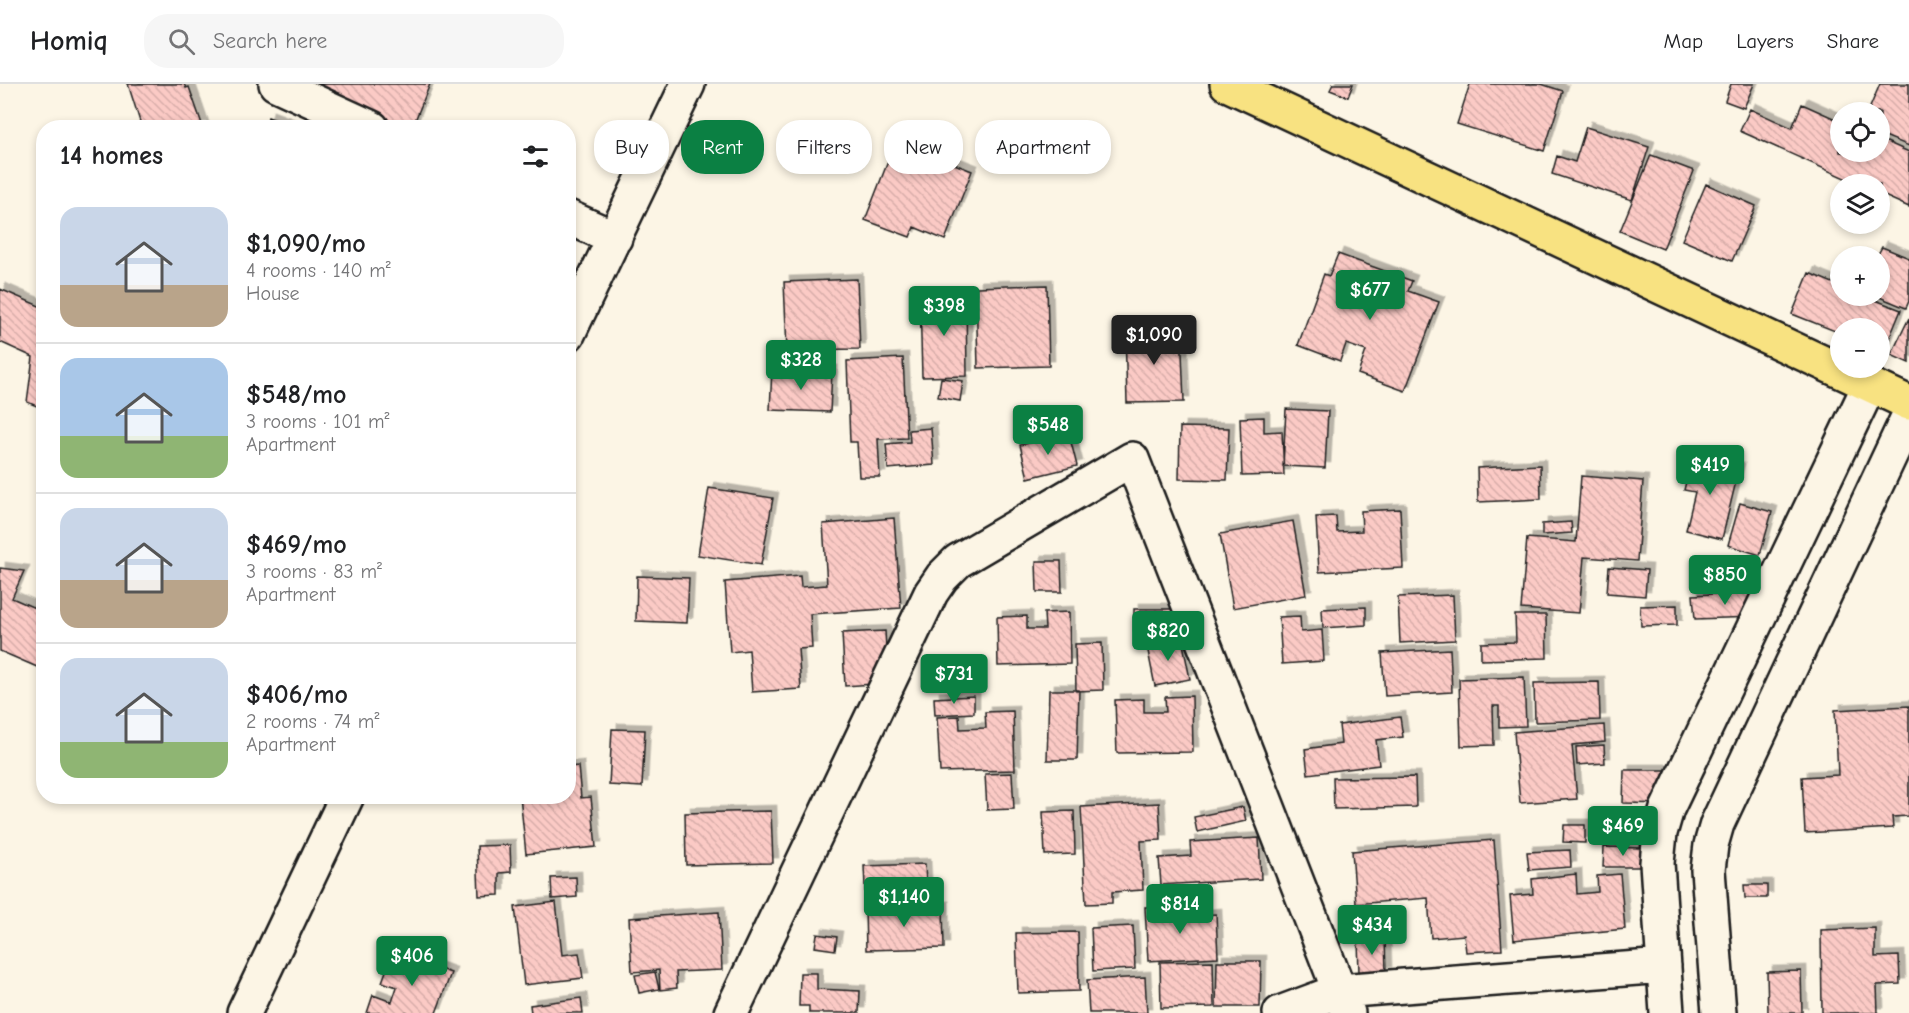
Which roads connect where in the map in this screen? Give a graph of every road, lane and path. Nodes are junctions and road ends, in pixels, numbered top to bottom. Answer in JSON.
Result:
{"nodes":[{"id":1,"x":276,"y":84,"type":"edge"},
{"id":2,"x":688,"y":84,"type":"edge"},
{"id":3,"x":1227,"y":84,"type":"edge"},
{"id":4,"x":355,"y":120,"type":"edge"},
{"id":5,"x":576,"y":221,"type":"edge"},
{"id":6,"x":615,"y":238,"type":"junction"},
{"id":7,"x":576,"y":318,"type":"edge"},
{"id":8,"x":1870,"y":384,"type":"junction"},
{"id":9,"x":1909,"y":403,"type":"edge"},
{"id":10,"x":1909,"y":415,"type":"edge"},
{"id":11,"x":343,"y":804,"type":"edge"},
{"id":12,"x":1664,"y":966,"type":"junction"},
{"id":13,"x":1343,"y":1002,"type":"edge"},
{"id":14,"x":244,"y":1013,"type":"edge"},
{"id":15,"x":731,"y":1013,"type":"edge"},
{"id":16,"x":1280,"y":1013,"type":"edge"},
{"id":17,"x":1667,"y":1013,"type":"edge"},
{"id":18,"x":1719,"y":1013,"type":"edge"}],
"edges":[{"from":1,"to":4,"type":"street"},
{"from":2,"to":6,"type":"street"},
{"from":3,"to":8,"type":"main road"},
{"from":5,"to":6,"type":"street"},
{"from":6,"to":7,"type":"street"},
{"from":8,"to":9,"type":"main road"},
{"from":8,"to":12,"type":"street"},
{"from":10,"to":18,"type":"street"},
{"from":11,"to":14,"type":"street"},
{"from":12,"to":13,"type":"street"},
{"from":12,"to":17,"type":"street"},
{"from":13,"to":15,"type":"street"},
{"from":13,"to":16,"type":"street"}]}
